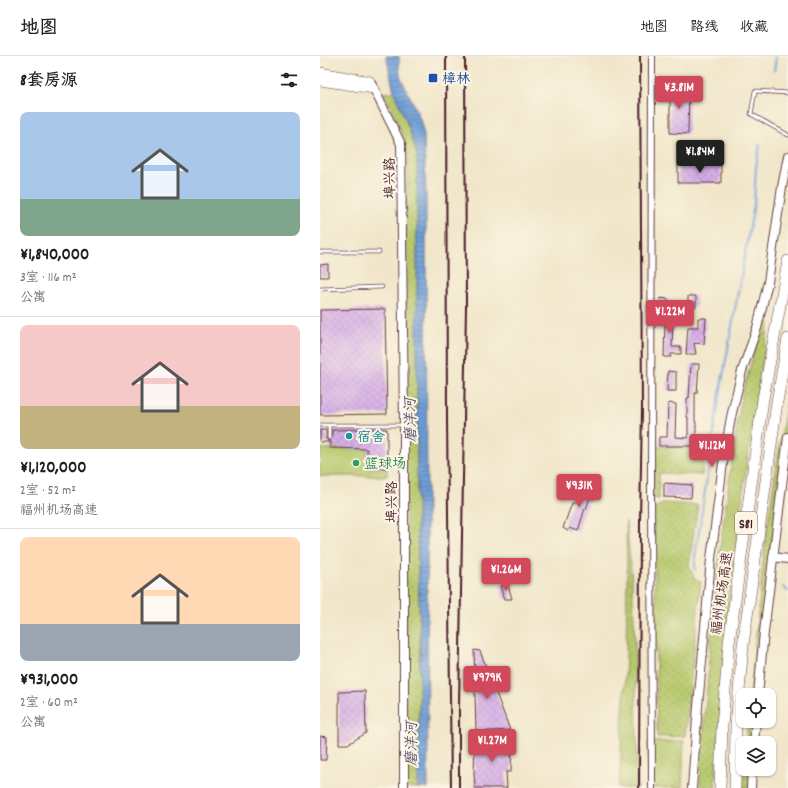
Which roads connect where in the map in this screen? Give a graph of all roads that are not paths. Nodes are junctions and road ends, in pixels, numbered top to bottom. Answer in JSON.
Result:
{"nodes":[{"id":1,"x":652,"y":56,"type":"edge"},
{"id":2,"x":320,"y":72,"type":"edge"},
{"id":3,"x":320,"y":81,"type":"edge"},
{"id":4,"x":372,"y":85,"type":"junction"},
{"id":5,"x":788,"y":93,"type":"edge"},
{"id":6,"x":788,"y":135,"type":"edge"},
{"id":7,"x":788,"y":156,"type":"edge"},
{"id":8,"x":320,"y":252,"type":"edge"},
{"id":9,"x":379,"y":252,"type":"dead end"},
{"id":10,"x":788,"y":260,"type":"edge"},
{"id":11,"x":382,"y":287,"type":"dead end"},
{"id":12,"x":320,"y":289,"type":"edge"},
{"id":13,"x":788,"y":339,"type":"edge"},
{"id":14,"x":320,"y":425,"type":"edge"},
{"id":15,"x":329,"y":425,"type":"junction"},
{"id":16,"x":404,"y":425,"type":"junction"},
{"id":17,"x":788,"y":437,"type":"edge"},
{"id":18,"x":329,"y":438,"type":"dead end"},
{"id":19,"x":773,"y":557,"type":"junction"},
{"id":20,"x":788,"y":559,"type":"edge"},
{"id":21,"x":759,"y":688,"type":"edge"},
{"id":22,"x":752,"y":776,"type":"edge"},
{"id":23,"x":404,"y":788,"type":"edge"},
{"id":24,"x":652,"y":788,"type":"edge"},
{"id":25,"x":692,"y":788,"type":"edge"},
{"id":26,"x":720,"y":788,"type":"edge"},
{"id":27,"x":735,"y":788,"type":"edge"},
{"id":28,"x":751,"y":788,"type":"edge"}],
"edges":[{"from":1,"to":24,"type":"street"},
{"from":2,"to":4,"type":"main road"},
{"from":3,"to":4,"type":"main road"},
{"from":4,"to":16,"type":"main road","name":"埠兴路"},
{"from":5,"to":6,"type":"lane"},
{"from":7,"to":25,"type":"main road"},
{"from":8,"to":9,"type":"lane"},
{"from":10,"to":26,"type":"highway","name":"福州机场高速","number":"S81"},
{"from":11,"to":12,"type":"lane"},
{"from":13,"to":27,"type":"highway","name":"福州机场高速","number":"S81"},
{"from":14,"to":15,"type":"lane"},
{"from":15,"to":16,"type":"lane"},
{"from":15,"to":18,"type":"lane"},
{"from":16,"to":23,"type":"main road","name":"埠兴路"},
{"from":17,"to":19,"type":"main road"},
{"from":19,"to":20,"type":"main road"},
{"from":19,"to":21,"type":"main road"},
{"from":22,"to":28,"type":"main road"}]}
